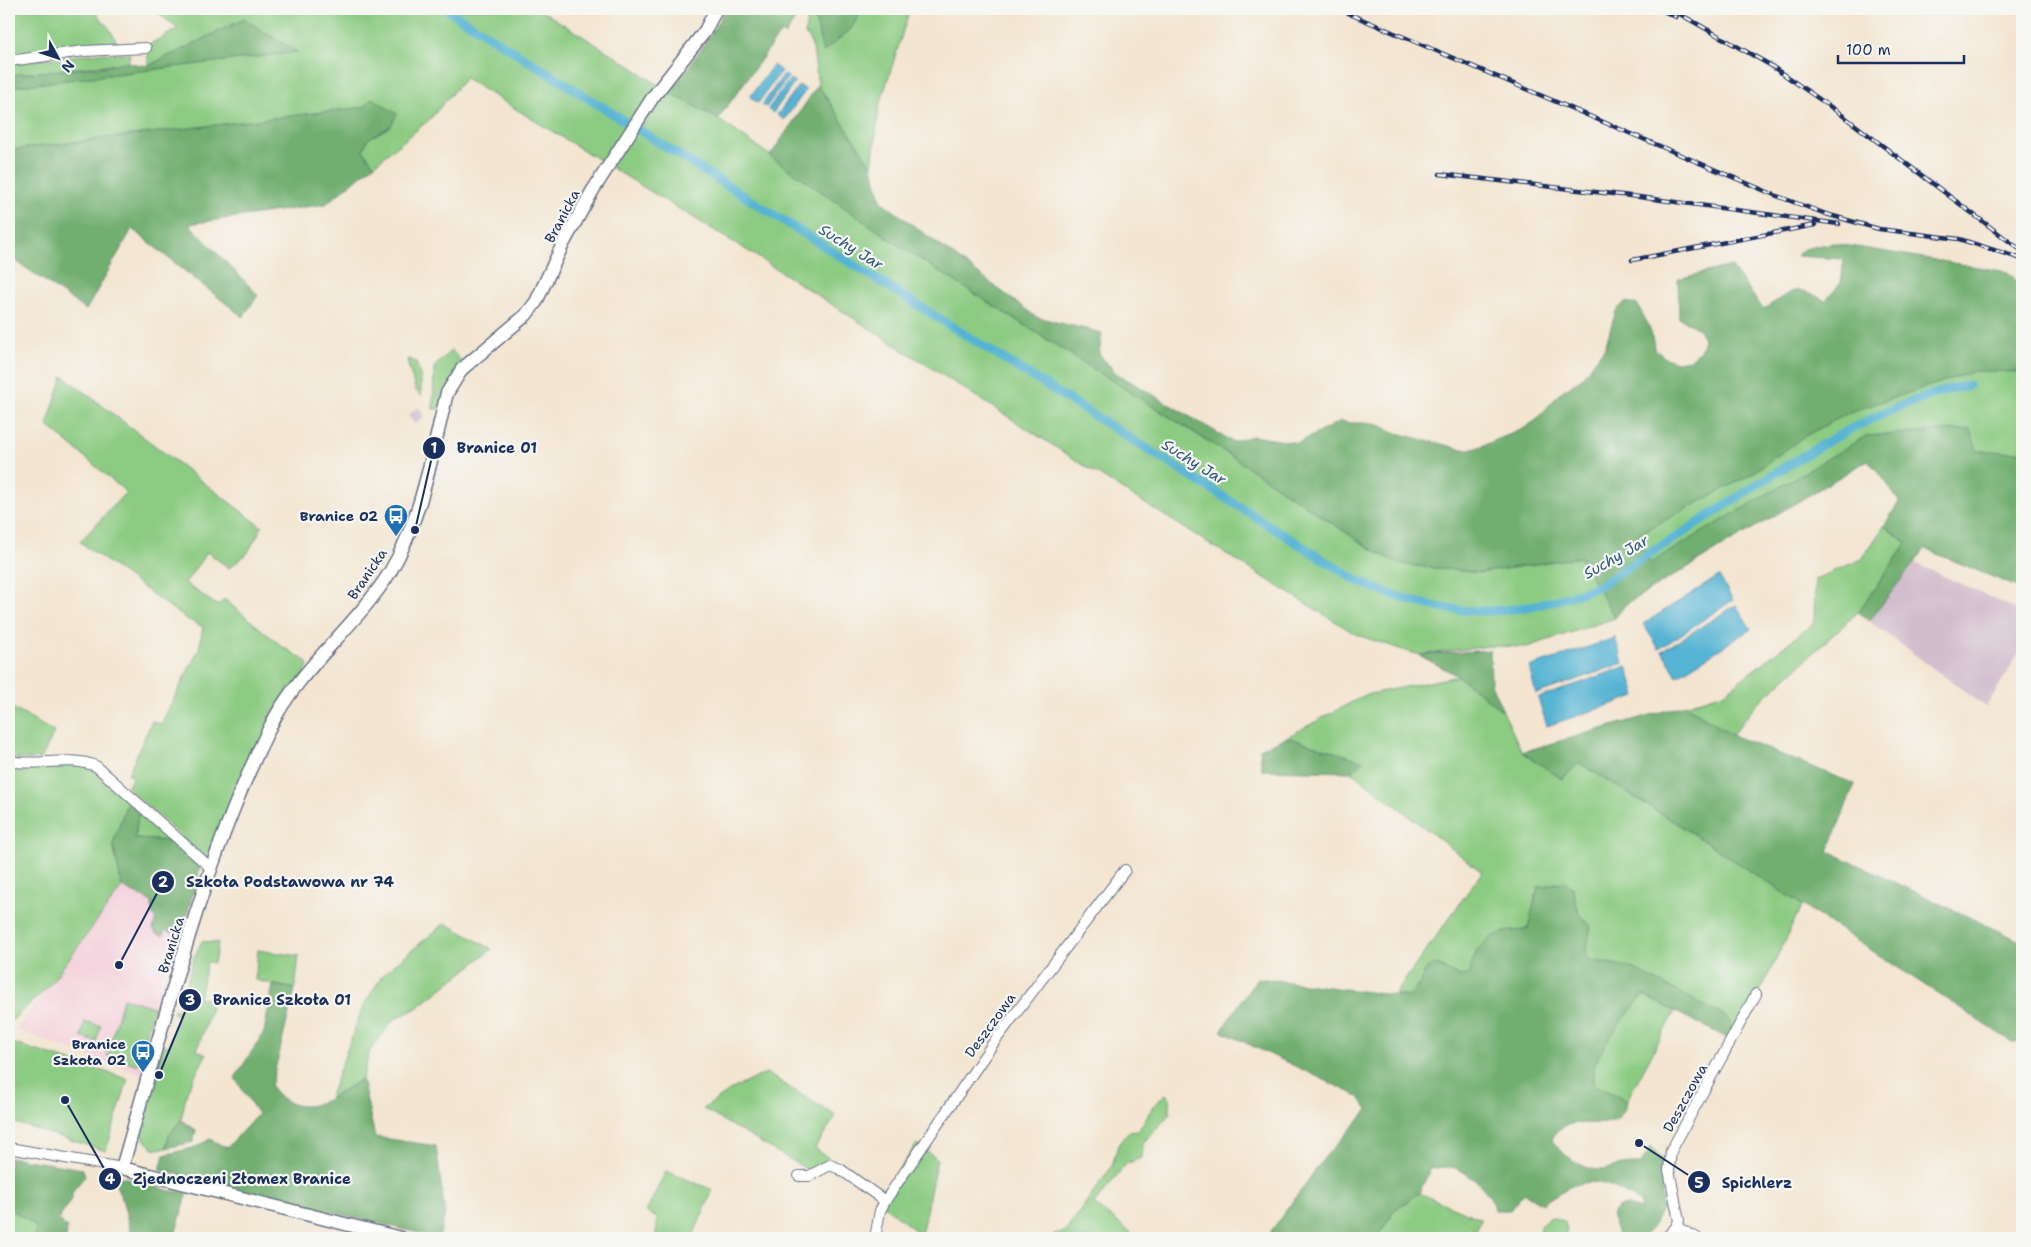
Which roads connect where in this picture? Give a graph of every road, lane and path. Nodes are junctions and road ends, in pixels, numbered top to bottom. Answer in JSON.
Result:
{"nodes":[{"id":1,"x":716,"y":9,"type":"edge"},
{"id":2,"x":146,"y":48,"type":"dead end"},
{"id":3,"x":9,"y":61,"type":"edge"},
{"id":4,"x":9,"y":761,"type":"edge"},
{"id":5,"x":211,"y":868,"type":"junction"},
{"id":6,"x":1125,"y":870,"type":"dead end"},
{"id":7,"x":1756,"y":994,"type":"dead end"},
{"id":8,"x":9,"y":1148,"type":"edge"},
{"id":9,"x":122,"y":1168,"type":"junction"},
{"id":10,"x":799,"y":1176,"type":"dead end"},
{"id":11,"x":885,"y":1200,"type":"junction"},
{"id":12,"x":1676,"y":1228,"type":"junction"},
{"id":13,"x":401,"y":1238,"type":"edge"},
{"id":14,"x":875,"y":1238,"type":"edge"},
{"id":15,"x":1666,"y":1238,"type":"edge"},
{"id":16,"x":1697,"y":1238,"type":"edge"}],
"edges":[{"from":1,"to":5,"type":"street","name":"Branicka"},
{"from":2,"to":3,"type":"street"},
{"from":4,"to":5,"type":"street"},
{"from":5,"to":9,"type":"street","name":"Branicka"},
{"from":6,"to":11,"type":"street","name":"Deszczowa"},
{"from":7,"to":12,"type":"street","name":"Deszczowa"},
{"from":8,"to":9,"type":"street"},
{"from":9,"to":13,"type":"street"},
{"from":10,"to":11,"type":"street"},
{"from":11,"to":14,"type":"street","name":"Deszczowa"},
{"from":12,"to":15,"type":"street"},
{"from":12,"to":16,"type":"street"}]}
